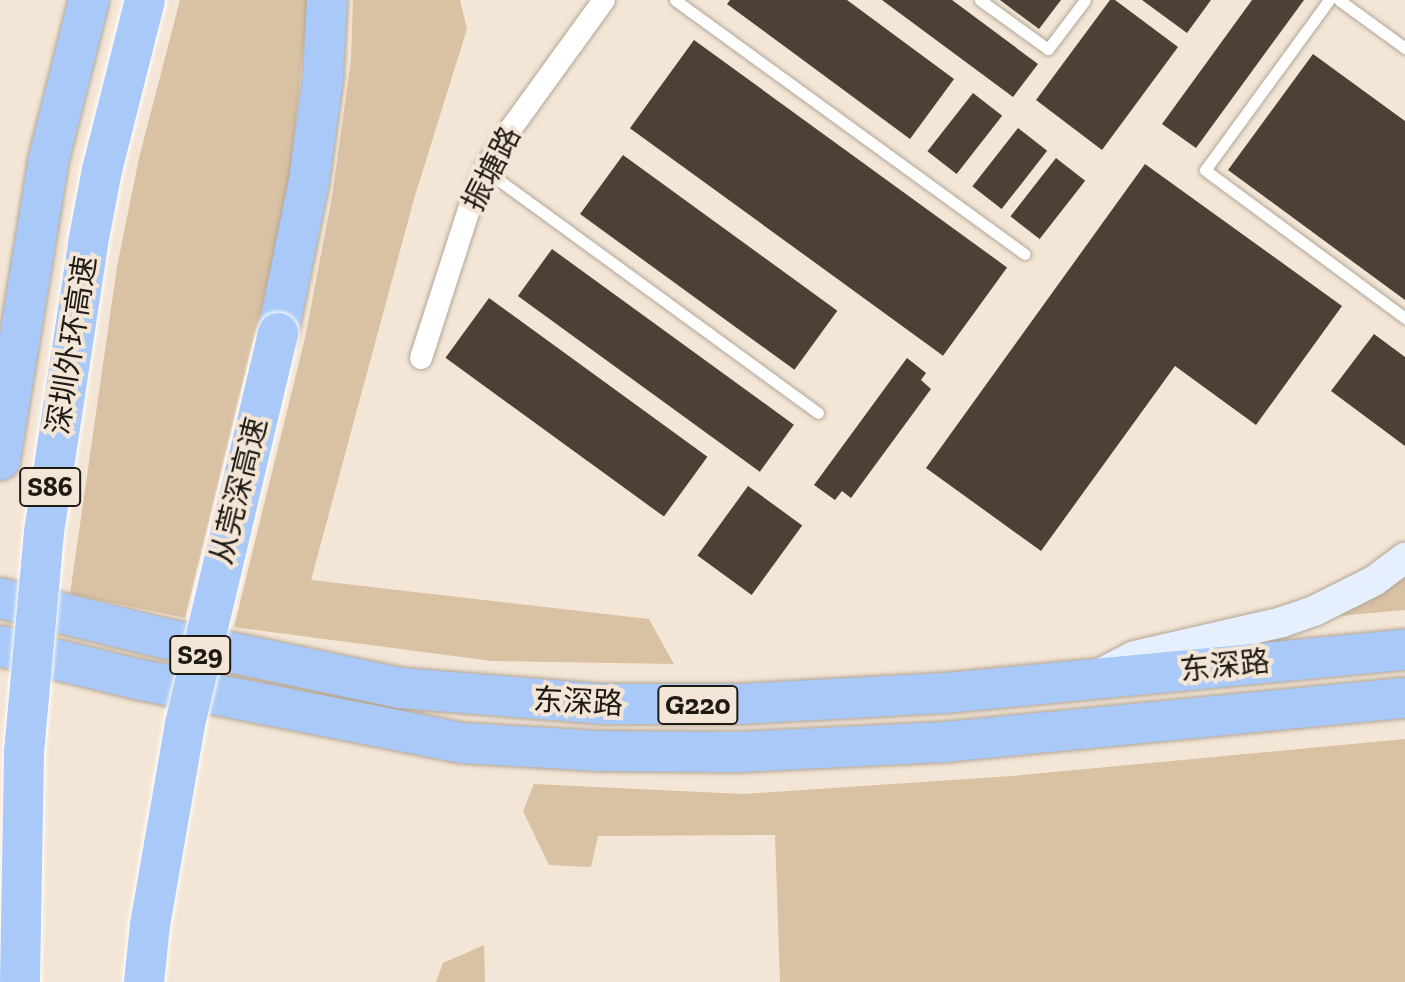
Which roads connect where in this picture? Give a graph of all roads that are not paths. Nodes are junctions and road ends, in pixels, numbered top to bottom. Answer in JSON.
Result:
{"nodes":[{"id":1,"x":89,"y":0,"type":"edge"},
{"id":2,"x":145,"y":0,"type":"edge"},
{"id":3,"x":327,"y":0,"type":"edge"},
{"id":4,"x":604,"y":0,"type":"edge"},
{"id":5,"x":675,"y":0,"type":"edge"},
{"id":6,"x":980,"y":0,"type":"edge"},
{"id":7,"x":1085,"y":0,"type":"edge"},
{"id":8,"x":1329,"y":0,"type":"edge"},
{"id":9,"x":1339,"y":0,"type":"edge"},
{"id":10,"x":1405,"y":48,"type":"edge"},
{"id":11,"x":485,"y":170,"type":"junction"},
{"id":12,"x":1025,"y":254,"type":"dead end"},
{"id":13,"x":1405,"y":318,"type":"edge"},
{"id":14,"x":421,"y":358,"type":"dead end"},
{"id":15,"x":818,"y":413,"type":"dead end"},
{"id":16,"x":0,"y":460,"type":"edge"},
{"id":17,"x":1405,"y":558,"type":"edge"},
{"id":18,"x":0,"y":598,"type":"edge"},
{"id":19,"x":0,"y":646,"type":"edge"},
{"id":20,"x":1405,"y":650,"type":"edge"},
{"id":21,"x":1086,"y":680,"type":"junction"},
{"id":22,"x":1405,"y":698,"type":"edge"},
{"id":23,"x":20,"y":982,"type":"edge"},
{"id":24,"x":144,"y":982,"type":"edge"}],
"edges":[{"from":1,"to":16,"type":"highway","name":"深圳外环高速","number":"S86"},
{"from":2,"to":23,"type":"highway","name":"深圳外环高速","number":"S86","bridge":true},
{"from":3,"to":24,"type":"highway","name":"从莞深高速","number":"S29","bridge":true},
{"from":4,"to":11,"type":"street","name":"振塘路"},
{"from":5,"to":12,"type":"lane"},
{"from":6,"to":7,"type":"lane"},
{"from":8,"to":13,"type":"lane"},
{"from":9,"to":10,"type":"lane"},
{"from":11,"to":14,"type":"street","name":"振塘路"},
{"from":11,"to":15,"type":"lane"},
{"from":17,"to":21,"type":"street"},
{"from":18,"to":21,"type":"highway","name":"东深路","number":"G220"},
{"from":19,"to":22,"type":"highway","name":"东深路","number":"G220"},
{"from":20,"to":21,"type":"highway","name":"东深路","number":"G220"}]}
